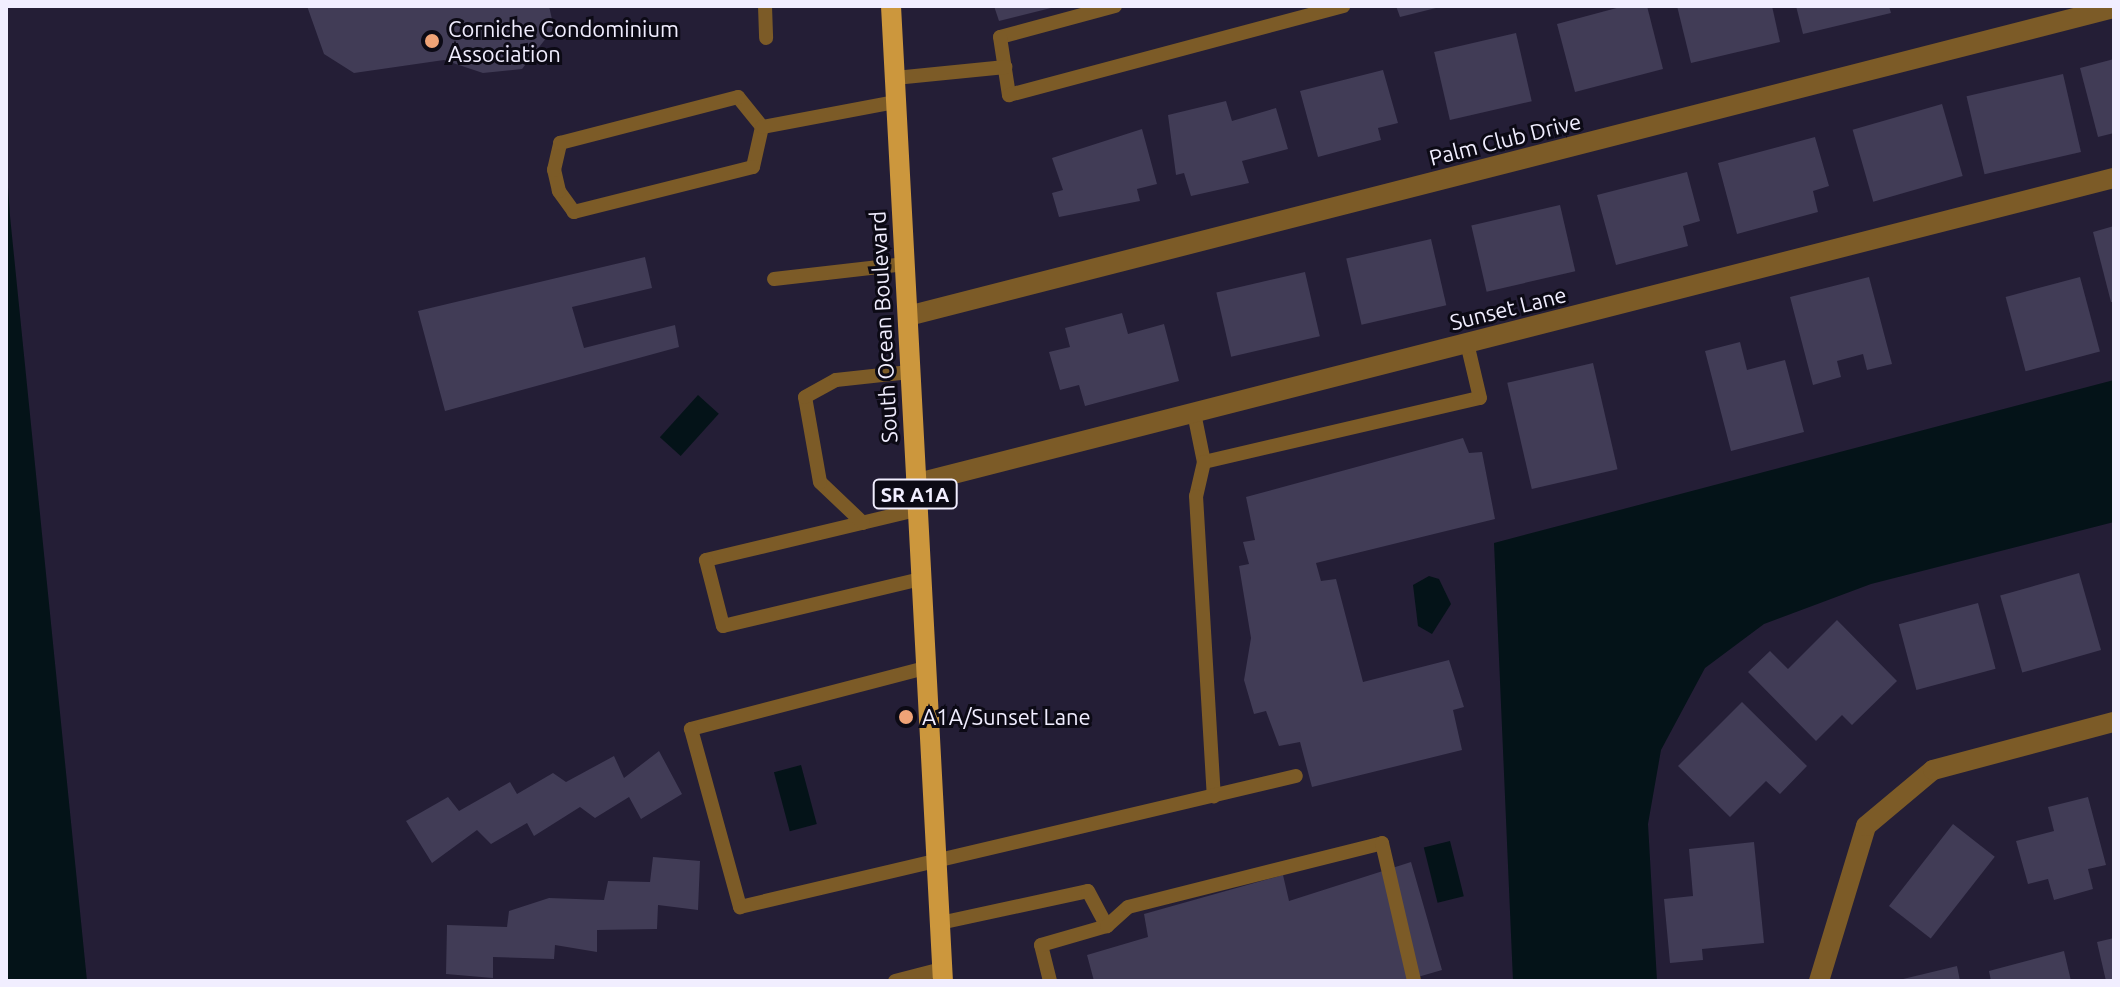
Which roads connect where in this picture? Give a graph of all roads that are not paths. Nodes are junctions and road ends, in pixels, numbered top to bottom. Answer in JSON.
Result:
{"nodes":[{"id":1,"x":765,"y":6,"type":"edge"},
{"id":2,"x":891,"y":6,"type":"edge"},
{"id":3,"x":1115,"y":6,"type":"edge"},
{"id":4,"x":1343,"y":6,"type":"edge"},
{"id":5,"x":2114,"y":8,"type":"edge"},
{"id":6,"x":2065,"y":13,"type":"edge"},
{"id":7,"x":766,"y":38,"type":"dead end"},
{"id":8,"x":1005,"y":67,"type":"junction"},
{"id":9,"x":895,"y":78,"type":"junction"},
{"id":10,"x":896,"y":102,"type":"junction"},
{"id":11,"x":762,"y":127,"type":"junction"},
{"id":12,"x":2114,"y":178,"type":"edge"},
{"id":13,"x":905,"y":264,"type":"junction"},
{"id":14,"x":774,"y":279,"type":"dead end"},
{"id":15,"x":908,"y":316,"type":"junction"},
{"id":16,"x":1467,"y":343,"type":"junction"},
{"id":17,"x":910,"y":372,"type":"junction"},
{"id":18,"x":1194,"y":413,"type":"junction"},
{"id":19,"x":1204,"y":462,"type":"junction"},
{"id":20,"x":914,"y":484,"type":"junction"},
{"id":21,"x":916,"y":510,"type":"junction"},
{"id":22,"x":863,"y":523,"type":"junction"},
{"id":23,"x":920,"y":579,"type":"junction"},
{"id":24,"x":925,"y":668,"type":"junction"},
{"id":25,"x":2114,"y":722,"type":"edge"},
{"id":26,"x":1296,"y":776,"type":"dead end"},
{"id":27,"x":1214,"y":796,"type":"junction"},
{"id":28,"x":936,"y":862,"type":"junction"},
{"id":29,"x":940,"y":923,"type":"junction"},
{"id":30,"x":1107,"y":926,"type":"junction"},
{"id":31,"x":943,"y":975,"type":"edge"},
{"id":32,"x":895,"y":981,"type":"edge"},
{"id":33,"x":1050,"y":981,"type":"edge"},
{"id":34,"x":1414,"y":981,"type":"edge"},
{"id":35,"x":1819,"y":981,"type":"edge"}],
"edges":[{"from":1,"to":7,"type":"lane"},
{"from":2,"to":9,"type":"main road","name":"South Ocean Boulevard","number":"SR A1A"},
{"from":3,"to":8,"type":"lane"},
{"from":4,"to":8,"type":"lane"},
{"from":5,"to":6,"type":"street","name":"Palm Club Drive"},
{"from":6,"to":15,"type":"street","name":"Palm Club Drive"},
{"from":8,"to":9,"type":"lane"},
{"from":9,"to":10,"type":"main road","name":"South Ocean Boulevard","number":"SR A1A"},
{"from":10,"to":11,"type":"lane"},
{"from":10,"to":13,"type":"main road","name":"South Ocean Boulevard","number":"SR A1A"},
{"from":11,"to":11,"type":"lane"},
{"from":12,"to":16,"type":"street","name":"Sunset Lane"},
{"from":13,"to":14,"type":"lane"},
{"from":13,"to":15,"type":"main road","name":"South Ocean Boulevard","number":"SR A1A"},
{"from":15,"to":17,"type":"main road","name":"South Ocean Boulevard","number":"SR A1A"},
{"from":16,"to":18,"type":"street","name":"Sunset Lane"},
{"from":16,"to":19,"type":"lane"},
{"from":17,"to":20,"type":"main road","name":"South Ocean Boulevard","number":"SR A1A"},
{"from":17,"to":22,"type":"lane"},
{"from":18,"to":19,"type":"lane"},
{"from":18,"to":20,"type":"street","name":"Sunset Lane"},
{"from":19,"to":27,"type":"lane"},
{"from":20,"to":21,"type":"main road","name":"South Ocean Boulevard","number":"SR A1A"},
{"from":21,"to":22,"type":"lane"},
{"from":21,"to":23,"type":"main road","name":"South Ocean Boulevard","number":"SR A1A"},
{"from":22,"to":23,"type":"lane"},
{"from":23,"to":24,"type":"main road","name":"South Ocean Boulevard","number":"SR A1A"},
{"from":24,"to":28,"type":"main road","name":"South Ocean Boulevard","number":"SR A1A"},
{"from":24,"to":28,"type":"lane"},
{"from":25,"to":35,"type":"street"},
{"from":26,"to":27,"type":"lane"},
{"from":27,"to":28,"type":"lane"},
{"from":28,"to":29,"type":"main road","name":"South Ocean Boulevard","number":"SR A1A"},
{"from":29,"to":30,"type":"lane"},
{"from":29,"to":31,"type":"main road","name":"South Ocean Boulevard","number":"SR A1A"},
{"from":30,"to":33,"type":"lane"},
{"from":30,"to":34,"type":"lane"},
{"from":31,"to":32,"type":"lane"}]}
